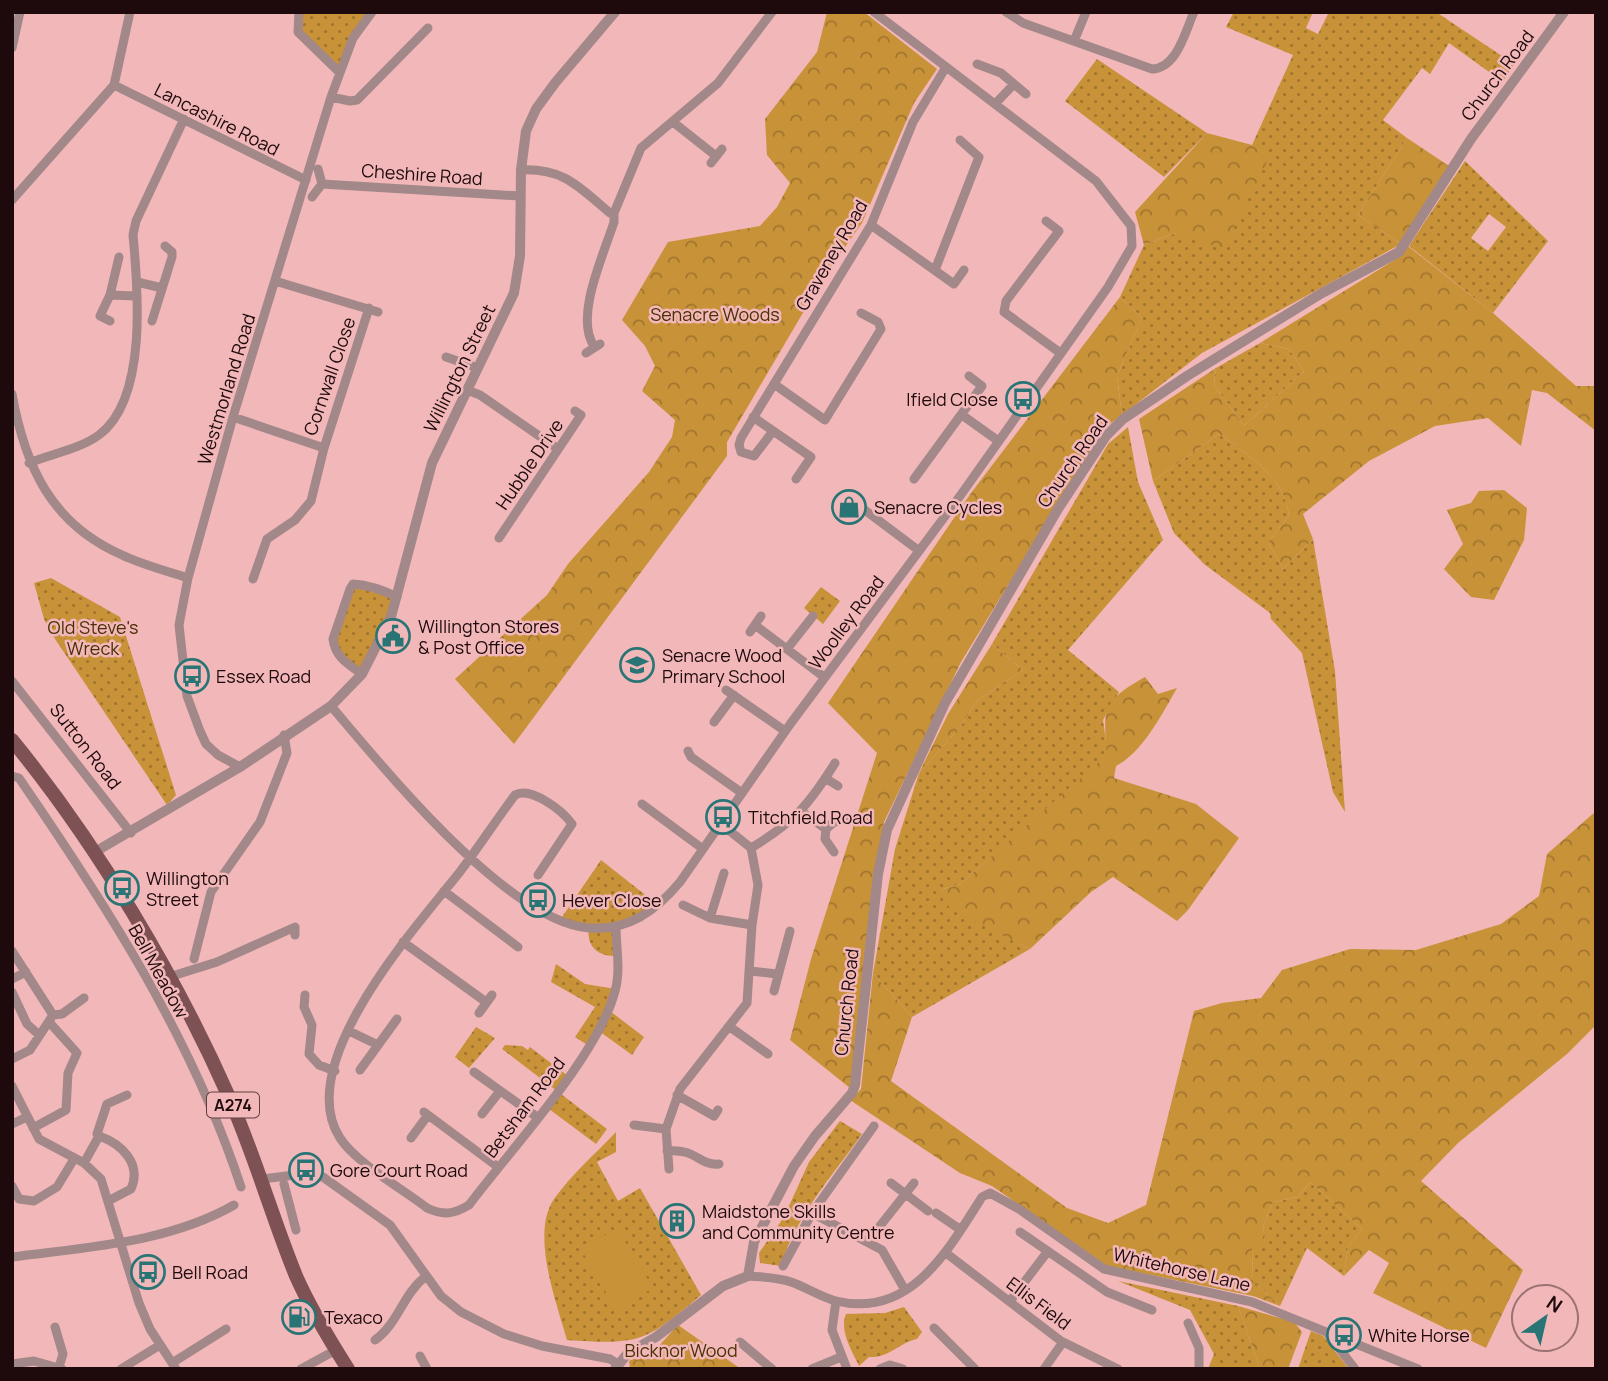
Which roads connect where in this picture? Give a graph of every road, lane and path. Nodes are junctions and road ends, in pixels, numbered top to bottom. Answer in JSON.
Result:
{"nodes":[{"id":1,"x":20,"y":12,"type":"edge"},
{"id":2,"x":130,"y":12,"type":"edge"},
{"id":3,"x":299,"y":12,"type":"edge"},
{"id":4,"x":372,"y":12,"type":"edge"},
{"id":5,"x":615,"y":12,"type":"edge"},
{"id":6,"x":772,"y":12,"type":"edge"},
{"id":7,"x":874,"y":12,"type":"edge"},
{"id":8,"x":1006,"y":12,"type":"edge"},
{"id":9,"x":1086,"y":12,"type":"edge"},
{"id":10,"x":1193,"y":12,"type":"edge"},
{"id":11,"x":1564,"y":12,"type":"edge"},
{"id":12,"x":421,"y":30,"type":"dead end"},
{"id":13,"x":1074,"y":41,"type":"junction"},
{"id":14,"x":12,"y":48,"type":"edge"},
{"id":15,"x":977,"y":64,"type":"dead end"},
{"id":16,"x":946,"y":67,"type":"junction"},
{"id":17,"x":339,"y":72,"type":"junction"},
{"id":18,"x":1014,"y":84,"type":"junction"},
{"id":19,"x":114,"y":85,"type":"junction"},
{"id":20,"x":1026,"y":94,"type":"dead end"},
{"id":21,"x":331,"y":97,"type":"junction"},
{"id":22,"x":995,"y":104,"type":"junction"},
{"id":23,"x":184,"y":120,"type":"junction"},
{"id":24,"x":673,"y":122,"type":"junction"},
{"id":25,"x":961,"y":140,"type":"dead end"},
{"id":26,"x":716,"y":156,"type":"dead end"},
{"id":27,"x":318,"y":169,"type":"dead end"},
{"id":28,"x":521,"y":170,"type":"junction"},
{"id":29,"x":306,"y":180,"type":"junction"},
{"id":30,"x":322,"y":184,"type":"junction"},
{"id":31,"x":520,"y":196,"type":"junction"},
{"id":32,"x":312,"y":197,"type":"dead end"},
{"id":33,"x":12,"y":200,"type":"edge"},
{"id":34,"x":614,"y":213,"type":"junction"},
{"id":35,"x":1046,"y":221,"type":"dead end"},
{"id":36,"x":871,"y":225,"type":"junction"},
{"id":37,"x":165,"y":246,"type":"dead end"},
{"id":38,"x":119,"y":262,"type":"dead end"},
{"id":39,"x":935,"y":270,"type":"junction"},
{"id":40,"x":964,"y":270,"type":"dead end"},
{"id":41,"x":275,"y":281,"type":"junction"},
{"id":42,"x":137,"y":282,"type":"junction"},
{"id":43,"x":162,"y":288,"type":"junction"},
{"id":44,"x":110,"y":295,"type":"junction"},
{"id":45,"x":136,"y":296,"type":"junction"},
{"id":46,"x":861,"y":313,"type":"dead end"},
{"id":47,"x":151,"y":317,"type":"dead end"},
{"id":48,"x":110,"y":321,"type":"dead end"},
{"id":49,"x":1059,"y":352,"type":"junction"},
{"id":50,"x":586,"y":353,"type":"dead end"},
{"id":51,"x":446,"y":357,"type":"dead end"},
{"id":52,"x":478,"y":369,"type":"junction"},
{"id":53,"x":969,"y":376,"type":"dead end"},
{"id":54,"x":774,"y":384,"type":"junction"},
{"id":55,"x":467,"y":390,"type":"junction"},
{"id":56,"x":12,"y":394,"type":"edge"},
{"id":57,"x":575,"y":411,"type":"dead end"},
{"id":58,"x":962,"y":415,"type":"junction"},
{"id":59,"x":233,"y":417,"type":"junction"},
{"id":60,"x":753,"y":417,"type":"junction"},
{"id":61,"x":773,"y":431,"type":"junction"},
{"id":62,"x":997,"y":440,"type":"junction"},
{"id":63,"x":324,"y":448,"type":"junction"},
{"id":64,"x":558,"y":449,"type":"junction"},
{"id":65,"x":29,"y":463,"type":"junction"},
{"id":66,"x":796,"y":479,"type":"dead end"},
{"id":67,"x":914,"y":479,"type":"dead end"},
{"id":68,"x":846,"y":496,"type":"dead end"},
{"id":69,"x":499,"y":538,"type":"dead end"},
{"id":70,"x":918,"y":550,"type":"junction"},
{"id":71,"x":258,"y":574,"type":"dead end"},
{"id":72,"x":188,"y":578,"type":"junction"},
{"id":73,"x":397,"y":597,"type":"junction"},
{"id":74,"x":813,"y":615,"type":"dead end"},
{"id":75,"x":755,"y":624,"type":"dead end"},
{"id":76,"x":787,"y":649,"type":"junction"},
{"id":77,"x":362,"y":674,"type":"junction"},
{"id":78,"x":824,"y":677,"type":"junction"},
{"id":79,"x":12,"y":681,"type":"edge"},
{"id":80,"x":331,"y":706,"type":"junction"},
{"id":81,"x":714,"y":722,"type":"dead end"},
{"id":82,"x":785,"y":731,"type":"junction"},
{"id":83,"x":284,"y":735,"type":"junction"},
{"id":84,"x":12,"y":740,"type":"edge"},
{"id":85,"x":688,"y":751,"type":"dead end"},
{"id":86,"x":835,"y":763,"type":"dead end"},
{"id":87,"x":240,"y":767,"type":"junction"},
{"id":88,"x":12,"y":776,"type":"edge"},
{"id":89,"x":825,"y":778,"type":"junction"},
{"id":90,"x":838,"y":786,"type":"dead end"},
{"id":91,"x":742,"y":793,"type":"junction"},
{"id":92,"x":642,"y":804,"type":"dead end"},
{"id":93,"x":802,"y":812,"type":"junction"},
{"id":94,"x":845,"y":820,"type":"dead end"},
{"id":95,"x":721,"y":824,"type":"junction"},
{"id":96,"x":826,"y":829,"type":"junction"},
{"id":97,"x":131,"y":834,"type":"junction"},
{"id":98,"x":751,"y":848,"type":"junction"},
{"id":99,"x":703,"y":849,"type":"junction"},
{"id":100,"x":834,"y":852,"type":"dead end"},
{"id":101,"x":93,"y":853,"type":"junction"},
{"id":102,"x":470,"y":858,"type":"junction"},
{"id":103,"x":724,"y":873,"type":"dead end"},
{"id":104,"x":538,"y":875,"type":"dead end"},
{"id":105,"x":444,"y":891,"type":"junction"},
{"id":106,"x":683,"y":905,"type":"dead end"},
{"id":107,"x":710,"y":918,"type":"junction"},
{"id":108,"x":752,"y":925,"type":"junction"},
{"id":109,"x":616,"y":927,"type":"junction"},
{"id":110,"x":790,"y":931,"type":"dead end"},
{"id":111,"x":295,"y":935,"type":"dead end"},
{"id":112,"x":402,"y":942,"type":"junction"},
{"id":113,"x":774,"y":944,"type":"dead end"},
{"id":114,"x":785,"y":946,"type":"junction"},
{"id":115,"x":518,"y":947,"type":"dead end"},
{"id":116,"x":12,"y":951,"type":"edge"},
{"id":117,"x":194,"y":959,"type":"dead end"},
{"id":118,"x":750,"y":971,"type":"junction"},
{"id":119,"x":26,"y":972,"type":"junction"},
{"id":120,"x":777,"y":974,"type":"junction"},
{"id":121,"x":169,"y":976,"type":"junction"},
{"id":122,"x":12,"y":979,"type":"edge"},
{"id":123,"x":774,"y":990,"type":"dead end"},
{"id":124,"x":12,"y":992,"type":"edge"},
{"id":125,"x":305,"y":995,"type":"dead end"},
{"id":126,"x":84,"y":998,"type":"dead end"},
{"id":127,"x":479,"y":1013,"type":"dead end"},
{"id":128,"x":52,"y":1019,"type":"junction"},
{"id":129,"x":397,"y":1019,"type":"dead end"},
{"id":130,"x":730,"y":1027,"type":"junction"},
{"id":131,"x":349,"y":1031,"type":"junction"},
{"id":132,"x":38,"y":1034,"type":"junction"},
{"id":133,"x":378,"y":1045,"type":"junction"},
{"id":134,"x":768,"y":1054,"type":"dead end"},
{"id":135,"x":12,"y":1059,"type":"edge"},
{"id":136,"x":360,"y":1070,"type":"dead end"},
{"id":137,"x":335,"y":1071,"type":"junction"},
{"id":138,"x":474,"y":1072,"type":"dead end"},
{"id":139,"x":12,"y":1086,"type":"edge"},
{"id":140,"x":500,"y":1091,"type":"junction"},
{"id":141,"x":127,"y":1095,"type":"dead end"},
{"id":142,"x":677,"y":1095,"type":"junction"},
{"id":143,"x":718,"y":1110,"type":"dead end"},
{"id":144,"x":482,"y":1114,"type":"dead end"},
{"id":145,"x":27,"y":1117,"type":"junction"},
{"id":146,"x":537,"y":1117,"type":"junction"},
{"id":147,"x":12,"y":1124,"type":"edge"},
{"id":148,"x":634,"y":1125,"type":"dead end"},
{"id":149,"x":874,"y":1126,"type":"dead end"},
{"id":150,"x":33,"y":1128,"type":"junction"},
{"id":151,"x":666,"y":1129,"type":"junction"},
{"id":152,"x":99,"y":1136,"type":"junction"},
{"id":153,"x":411,"y":1138,"type":"dead end"},
{"id":154,"x":667,"y":1151,"type":"junction"},
{"id":155,"x":252,"y":1152,"type":"junction"},
{"id":156,"x":74,"y":1159,"type":"junction"},
{"id":157,"x":232,"y":1161,"type":"junction"},
{"id":158,"x":85,"y":1163,"type":"junction"},
{"id":159,"x":719,"y":1164,"type":"dead end"},
{"id":160,"x":498,"y":1167,"type":"junction"},
{"id":161,"x":669,"y":1169,"type":"dead end"},
{"id":162,"x":262,"y":1179,"type":"junction"},
{"id":163,"x":914,"y":1183,"type":"dead end"},
{"id":164,"x":284,"y":1184,"type":"dead end"},
{"id":165,"x":891,"y":1184,"type":"dead end"},
{"id":166,"x":12,"y":1186,"type":"edge"},
{"id":167,"x":241,"y":1187,"type":"dead end"},
{"id":168,"x":904,"y":1195,"type":"junction"},
{"id":169,"x":110,"y":1200,"type":"junction"},
{"id":170,"x":234,"y":1205,"type":"dead end"},
{"id":171,"x":290,"y":1208,"type":"junction"},
{"id":172,"x":811,"y":1213,"type":"junction"},
{"id":173,"x":274,"y":1215,"type":"junction"},
{"id":174,"x":296,"y":1230,"type":"dead end"},
{"id":175,"x":961,"y":1230,"type":"junction"},
{"id":176,"x":1020,"y":1232,"type":"dead end"},
{"id":177,"x":121,"y":1241,"type":"junction"},
{"id":178,"x":868,"y":1241,"type":"junction"},
{"id":179,"x":1048,"y":1251,"type":"junction"},
{"id":180,"x":946,"y":1254,"type":"junction"},
{"id":181,"x":12,"y":1257,"type":"edge"},
{"id":182,"x":783,"y":1266,"type":"dead end"},
{"id":183,"x":748,"y":1276,"type":"junction"},
{"id":184,"x":425,"y":1277,"type":"junction"},
{"id":185,"x":905,"y":1290,"type":"junction"},
{"id":186,"x":836,"y":1301,"type":"junction"},
{"id":187,"x":1010,"y":1301,"type":"junction"},
{"id":188,"x":1152,"y":1310,"type":"dead end"},
{"id":189,"x":1188,"y":1323,"type":"dead end"},
{"id":190,"x":55,"y":1327,"type":"dead end"},
{"id":191,"x":934,"y":1328,"type":"dead end"},
{"id":192,"x":226,"y":1329,"type":"dead end"},
{"id":193,"x":1327,"y":1332,"type":"junction"},
{"id":194,"x":375,"y":1340,"type":"dead end"},
{"id":195,"x":740,"y":1342,"type":"dead end"},
{"id":196,"x":1063,"y":1342,"type":"junction"},
{"id":197,"x":160,"y":1345,"type":"junction"},
{"id":198,"x":336,"y":1350,"type":"junction"},
{"id":199,"x":420,"y":1356,"type":"dead end"},
{"id":200,"x":841,"y":1357,"type":"junction"},
{"id":201,"x":12,"y":1364,"type":"edge"},
{"id":202,"x":40,"y":1365,"type":"edge"},
{"id":203,"x":174,"y":1366,"type":"edge"},
{"id":204,"x":616,"y":1366,"type":"edge"},
{"id":205,"x":61,"y":1368,"type":"edge"},
{"id":206,"x":121,"y":1369,"type":"edge"},
{"id":207,"x":301,"y":1369,"type":"edge"},
{"id":208,"x":348,"y":1369,"type":"edge"},
{"id":209,"x":427,"y":1369,"type":"edge"},
{"id":210,"x":772,"y":1369,"type":"edge"},
{"id":211,"x":812,"y":1369,"type":"edge"},
{"id":212,"x":847,"y":1369,"type":"edge"},
{"id":213,"x":880,"y":1369,"type":"edge"},
{"id":214,"x":904,"y":1369,"type":"edge"},
{"id":215,"x":975,"y":1369,"type":"edge"},
{"id":216,"x":1044,"y":1369,"type":"edge"},
{"id":217,"x":1118,"y":1369,"type":"edge"},
{"id":218,"x":1199,"y":1369,"type":"edge"},
{"id":219,"x":1355,"y":1369,"type":"edge"},
{"id":220,"x":1418,"y":1369,"type":"edge"}],
"edges":[{"from":1,"to":14,"type":"street"},
{"from":2,"to":19,"type":"street"},
{"from":3,"to":17,"type":"street"},
{"from":4,"to":17,"type":"street","name":"Westmorland Road"},
{"from":5,"to":28,"type":"street","name":"Willington Street"},
{"from":6,"to":24,"type":"street"},
{"from":7,"to":16,"type":"street","name":"Woolley Road"},
{"from":8,"to":13,"type":"street"},
{"from":9,"to":13,"type":"street"},
{"from":10,"to":13,"type":"street"},
{"from":11,"to":183,"type":"street","name":"Church Road"},
{"from":12,"to":21,"type":"street"},
{"from":15,"to":18,"type":"street"},
{"from":16,"to":22,"type":"street","name":"Woolley Road"},
{"from":16,"to":36,"type":"street","name":"Graveney Road"},
{"from":17,"to":21,"type":"street","name":"Westmorland Road"},
{"from":18,"to":20,"type":"street"},
{"from":18,"to":22,"type":"street"},
{"from":19,"to":23,"type":"street","name":"Lancashire Road"},
{"from":19,"to":33,"type":"street"},
{"from":21,"to":29,"type":"street","name":"Westmorland Road"},
{"from":22,"to":49,"type":"street","name":"Woolley Road"},
{"from":23,"to":29,"type":"street","name":"Lancashire Road"},
{"from":23,"to":42,"type":"street"},
{"from":24,"to":26,"type":"street"},
{"from":24,"to":34,"type":"street"},
{"from":25,"to":39,"type":"street"},
{"from":27,"to":30,"type":"street"},
{"from":28,"to":31,"type":"street","name":"Willington Street"},
{"from":28,"to":34,"type":"street"},
{"from":29,"to":41,"type":"street","name":"Westmorland Road"},
{"from":30,"to":31,"type":"street","name":"Cheshire Road"},
{"from":30,"to":32,"type":"street"},
{"from":31,"to":52,"type":"street","name":"Willington Street"},
{"from":34,"to":50,"type":"street"},
{"from":35,"to":49,"type":"street"},
{"from":36,"to":39,"type":"street"},
{"from":36,"to":54,"type":"street","name":"Graveney Road"},
{"from":37,"to":43,"type":"street"},
{"from":38,"to":44,"type":"street"},
{"from":39,"to":40,"type":"street"},
{"from":41,"to":59,"type":"street","name":"Westmorland Road"},
{"from":41,"to":63,"type":"street","name":"Cornwall Close"},
{"from":42,"to":43,"type":"street"},
{"from":42,"to":45,"type":"street"},
{"from":43,"to":47,"type":"street"},
{"from":44,"to":45,"type":"street"},
{"from":44,"to":48,"type":"street"},
{"from":45,"to":65,"type":"street"},
{"from":46,"to":54,"type":"street"},
{"from":49,"to":62,"type":"street","name":"Woolley Road"},
{"from":51,"to":52,"type":"street"},
{"from":52,"to":55,"type":"street","name":"Willington Street"},
{"from":53,"to":58,"type":"street"},
{"from":54,"to":60,"type":"street","name":"Graveney Road"},
{"from":55,"to":64,"type":"street"},
{"from":55,"to":73,"type":"street","name":"Willington Street"},
{"from":56,"to":65,"type":"street"},
{"from":57,"to":64,"type":"street","name":"Hubble Drive"},
{"from":58,"to":62,"type":"street"},
{"from":58,"to":67,"type":"street"},
{"from":59,"to":63,"type":"street","name":"Cornwall Close"},
{"from":59,"to":72,"type":"street","name":"Westmorland Road"},
{"from":60,"to":61,"type":"street"},
{"from":60,"to":61,"type":"street","name":"Graveney Road"},
{"from":61,"to":66,"type":"street"},
{"from":62,"to":70,"type":"street","name":"Woolley Road"},
{"from":63,"to":71,"type":"street"},
{"from":64,"to":69,"type":"street","name":"Hubble Drive"},
{"from":65,"to":72,"type":"street"},
{"from":68,"to":70,"type":"street"},
{"from":70,"to":78,"type":"street","name":"Woolley Road"},
{"from":72,"to":87,"type":"street","name":"Westmorland Road"},
{"from":73,"to":77,"type":"street","name":"Willington Street"},
{"from":73,"to":77,"type":"street"},
{"from":74,"to":76,"type":"street"},
{"from":75,"to":76,"type":"street"},
{"from":76,"to":78,"type":"street"},
{"from":77,"to":80,"type":"street","name":"Willington Street"},
{"from":78,"to":82,"type":"street","name":"Woolley Road"},
{"from":79,"to":97,"type":"street","name":"Sutton Road"},
{"from":80,"to":83,"type":"street","name":"Willington Street"},
{"from":80,"to":102,"type":"street","name":"Woolley Road"},
{"from":81,"to":82,"type":"street"},
{"from":82,"to":91,"type":"street","name":"Woolley Road"},
{"from":83,"to":87,"type":"street","name":"Willington Street"},
{"from":83,"to":117,"type":"street"},
{"from":84,"to":101,"type":"main road","number":"A274"},
{"from":85,"to":91,"type":"street"},
{"from":86,"to":89,"type":"street"},
{"from":87,"to":97,"type":"street","name":"Willington Street"},
{"from":88,"to":157,"type":"street","name":"Bell Meadow"},
{"from":89,"to":90,"type":"street"},
{"from":89,"to":93,"type":"street"},
{"from":91,"to":95,"type":"street","name":"Woolley Road"},
{"from":92,"to":99,"type":"street"},
{"from":93,"to":96,"type":"street"},
{"from":93,"to":98,"type":"street"},
{"from":94,"to":96,"type":"street"},
{"from":95,"to":98,"type":"street"},
{"from":95,"to":99,"type":"street","name":"Woolley Road"},
{"from":96,"to":100,"type":"street"},
{"from":97,"to":101,"type":"street","name":"Willington Street"},
{"from":98,"to":108,"type":"street"},
{"from":99,"to":109,"type":"street","name":"Woolley Road"},
{"from":101,"to":121,"type":"main road","number":"A274"},
{"from":102,"to":104,"type":"street"},
{"from":102,"to":105,"type":"street","name":"Betsham Road"},
{"from":102,"to":109,"type":"street","name":"Woolley Road"},
{"from":103,"to":107,"type":"street"},
{"from":105,"to":112,"type":"street","name":"Betsham Road"},
{"from":105,"to":115,"type":"street"},
{"from":106,"to":107,"type":"street"},
{"from":107,"to":108,"type":"street"},
{"from":108,"to":118,"type":"street"},
{"from":109,"to":146,"type":"street","name":"Betsham Road"},
{"from":110,"to":114,"type":"street"},
{"from":111,"to":121,"type":"street"},
{"from":112,"to":127,"type":"street"},
{"from":112,"to":131,"type":"street","name":"Betsham Road"},
{"from":113,"to":114,"type":"street"},
{"from":114,"to":120,"type":"street"},
{"from":116,"to":119,"type":"street"},
{"from":118,"to":120,"type":"street"},
{"from":118,"to":130,"type":"street"},
{"from":119,"to":122,"type":"street"},
{"from":119,"to":128,"type":"street"},
{"from":120,"to":123,"type":"street"},
{"from":121,"to":155,"type":"main road","number":"A274"},
{"from":124,"to":132,"type":"street"},
{"from":125,"to":137,"type":"street"},
{"from":126,"to":128,"type":"street"},
{"from":128,"to":132,"type":"street"},
{"from":128,"to":150,"type":"street"},
{"from":129,"to":133,"type":"street"},
{"from":130,"to":134,"type":"street"},
{"from":130,"to":142,"type":"street"},
{"from":131,"to":133,"type":"street"},
{"from":131,"to":137,"type":"street","name":"Betsham Road"},
{"from":132,"to":135,"type":"street"},
{"from":133,"to":136,"type":"street"},
{"from":137,"to":160,"type":"street","name":"Betsham Road"},
{"from":138,"to":140,"type":"street"},
{"from":139,"to":145,"type":"street"},
{"from":140,"to":144,"type":"street"},
{"from":140,"to":146,"type":"street"},
{"from":141,"to":152,"type":"street"},
{"from":142,"to":143,"type":"street"},
{"from":142,"to":151,"type":"street"},
{"from":145,"to":147,"type":"street"},
{"from":145,"to":150,"type":"street"},
{"from":146,"to":160,"type":"street","name":"Betsham Road"},
{"from":148,"to":151,"type":"street"},
{"from":149,"to":172,"type":"street"},
{"from":150,"to":156,"type":"street"},
{"from":151,"to":154,"type":"street"},
{"from":152,"to":158,"type":"street"},
{"from":152,"to":169,"type":"street"},
{"from":153,"to":160,"type":"street"},
{"from":154,"to":159,"type":"street"},
{"from":154,"to":161,"type":"street"},
{"from":155,"to":157,"type":"street"},
{"from":155,"to":162,"type":"main road","number":"A274"},
{"from":156,"to":158,"type":"street"},
{"from":156,"to":166,"type":"street"},
{"from":157,"to":167,"type":"street","name":"Bell Meadow"},
{"from":158,"to":169,"type":"street"},
{"from":162,"to":173,"type":"main road","number":"A274"},
{"from":162,"to":184,"type":"street"},
{"from":163,"to":168,"type":"street"},
{"from":164,"to":171,"type":"street"},
{"from":165,"to":168,"type":"street"},
{"from":168,"to":175,"type":"street"},
{"from":168,"to":178,"type":"street"},
{"from":169,"to":177,"type":"street"},
{"from":170,"to":177,"type":"street"},
{"from":171,"to":173,"type":"street"},
{"from":171,"to":174,"type":"street"},
{"from":172,"to":178,"type":"street"},
{"from":172,"to":182,"type":"street"},
{"from":173,"to":198,"type":"main road","number":"A274"},
{"from":175,"to":180,"type":"street"},
{"from":175,"to":193,"type":"street","name":"Whitehorse Lane"},
{"from":176,"to":179,"type":"street"},
{"from":177,"to":181,"type":"street"},
{"from":177,"to":197,"type":"street"},
{"from":178,"to":185,"type":"street"},
{"from":179,"to":187,"type":"street"},
{"from":179,"to":188,"type":"street"},
{"from":180,"to":185,"type":"street"},
{"from":180,"to":187,"type":"street","name":"Ellis Field"},
{"from":183,"to":186,"type":"street"},
{"from":183,"to":204,"type":"street"},
{"from":184,"to":194,"type":"street"},
{"from":184,"to":204,"type":"street"},
{"from":185,"to":186,"type":"street"},
{"from":186,"to":200,"type":"street"},
{"from":187,"to":196,"type":"street","name":"Ellis Field"},
{"from":189,"to":218,"type":"street"},
{"from":190,"to":205,"type":"street"},
{"from":191,"to":215,"type":"street"},
{"from":192,"to":203,"type":"street"},
{"from":193,"to":219,"type":"street"},
{"from":193,"to":220,"type":"street","name":"Whitehorse Lane"},
{"from":195,"to":210,"type":"street"},
{"from":196,"to":216,"type":"street"},
{"from":196,"to":217,"type":"street","name":"Ellis Field"},
{"from":197,"to":203,"type":"street"},
{"from":197,"to":206,"type":"street"},
{"from":198,"to":207,"type":"street"},
{"from":198,"to":208,"type":"main road","number":"A274"},
{"from":199,"to":209,"type":"street"},
{"from":200,"to":211,"type":"street"},
{"from":200,"to":212,"type":"street"},
{"from":201,"to":202,"type":"street"},
{"from":202,"to":205,"type":"street"},
{"from":213,"to":214,"type":"street"}]}
